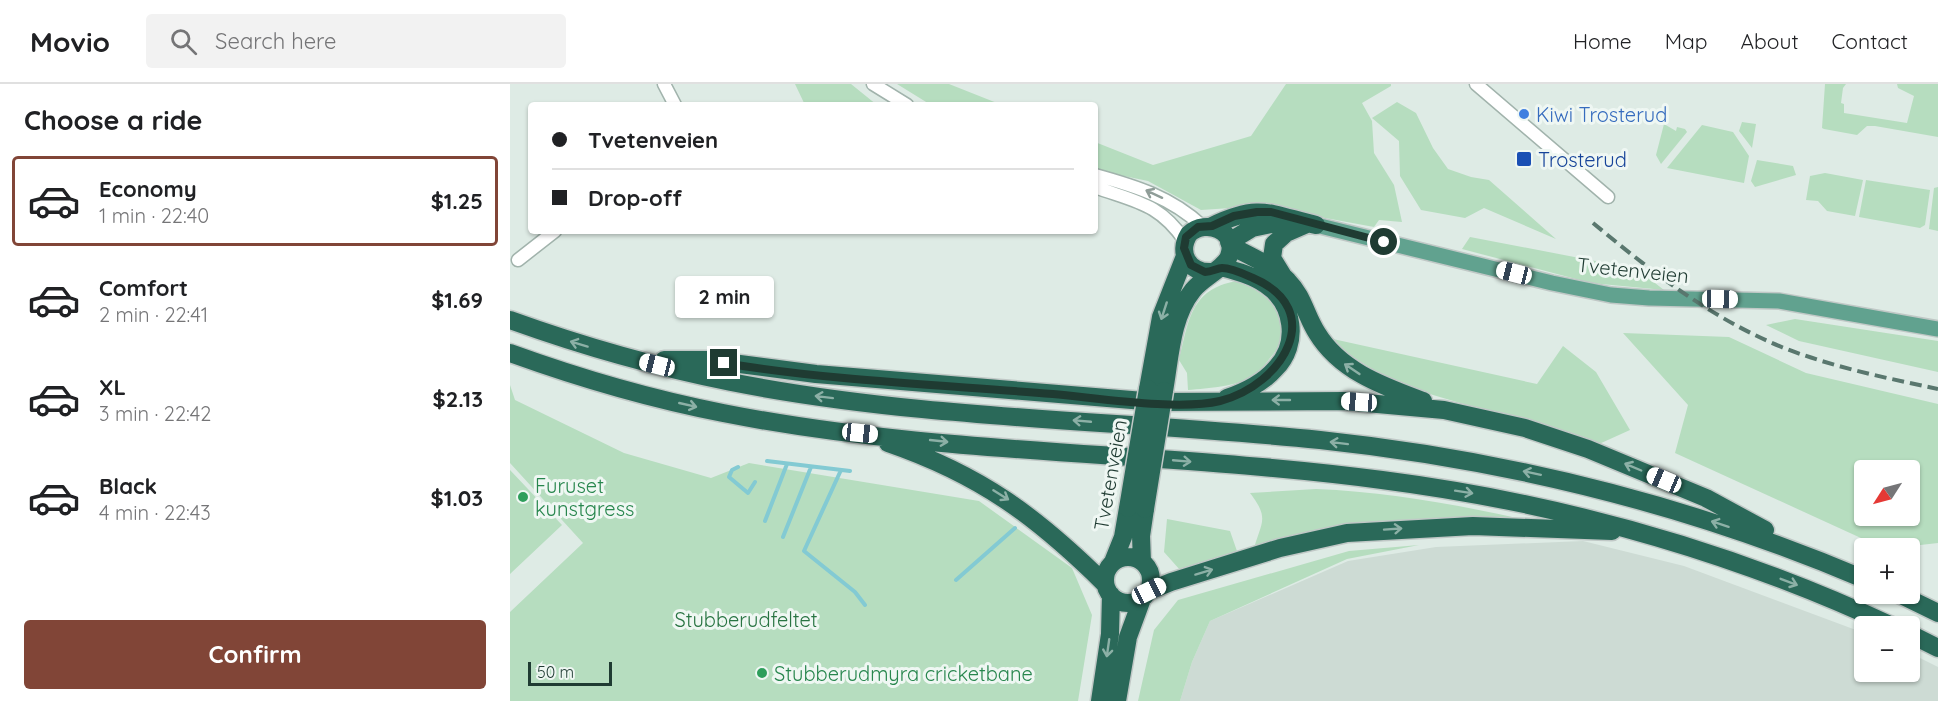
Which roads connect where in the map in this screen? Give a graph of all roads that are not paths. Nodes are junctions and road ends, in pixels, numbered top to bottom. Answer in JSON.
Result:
{"nodes":[{"id":1,"x":664,"y":84,"type":"edge"},
{"id":2,"x":873,"y":84,"type":"edge"},
{"id":3,"x":1476,"y":84,"type":"edge"},
{"id":4,"x":673,"y":102,"type":"edge"},
{"id":5,"x":902,"y":102,"type":"edge"},
{"id":6,"x":1098,"y":176,"type":"edge"},
{"id":7,"x":1098,"y":188,"type":"edge"},
{"id":8,"x":1608,"y":197,"type":"dead end"},
{"id":9,"x":1306,"y":223,"type":"junction"},
{"id":10,"x":1207,"y":226,"type":"junction"},
{"id":11,"x":551,"y":234,"type":"edge"},
{"id":12,"x":1229,"y":243,"type":"junction"},
{"id":13,"x":1185,"y":249,"type":"junction"},
{"id":14,"x":518,"y":260,"type":"dead end"},
{"id":15,"x":1216,"y":270,"type":"junction"},
{"id":16,"x":1278,"y":280,"type":"junction"},
{"id":17,"x":510,"y":320,"type":"edge"},
{"id":18,"x":1938,"y":328,"type":"edge"},
{"id":19,"x":510,"y":353,"type":"edge"},
{"id":20,"x":636,"y":360,"type":"junction"},
{"id":21,"x":1156,"y":390,"type":"junction"},
{"id":22,"x":1221,"y":401,"type":"junction"},
{"id":23,"x":1444,"y":410,"type":"junction"},
{"id":24,"x":860,"y":433,"type":"junction"},
{"id":25,"x":1137,"y":508,"type":"junction"},
{"id":26,"x":1642,"y":532,"type":"junction"},
{"id":27,"x":1814,"y":558,"type":"junction"},
{"id":28,"x":1113,"y":562,"type":"junction"},
{"id":29,"x":1142,"y":562,"type":"junction"},
{"id":30,"x":1854,"y":575,"type":"edge"},
{"id":31,"x":1108,"y":590,"type":"junction"},
{"id":32,"x":1146,"y":595,"type":"junction"},
{"id":33,"x":1920,"y":604,"type":"edge"},
{"id":34,"x":1938,"y":613,"type":"edge"},
{"id":35,"x":1868,"y":616,"type":"edge"},
{"id":36,"x":1920,"y":639,"type":"edge"},
{"id":37,"x":1938,"y":648,"type":"edge"},
{"id":38,"x":1100,"y":701,"type":"edge"},
{"id":39,"x":1117,"y":701,"type":"edge"}],
"edges":[{"from":1,"to":4,"type":"street"},
{"from":2,"to":5,"type":"street"},
{"from":3,"to":8,"type":"street"},
{"from":10,"to":6,"type":"street","one_way":true},
{"from":7,"to":13,"type":"street"},
{"from":9,"to":10,"type":"highway","name":"Tvetenveien"},
{"from":9,"to":12,"type":"highway","name":"Tvetenveien"},
{"from":9,"to":16,"type":"highway"},
{"from":9,"to":18,"type":"main road","name":"Tvetenveien"},
{"from":10,"to":12,"type":"highway"},
{"from":10,"to":13,"type":"highway","name":"Tvetenveien"},
{"from":11,"to":14,"type":"street"},
{"from":12,"to":15,"type":"highway","name":"Tvetenveien"},
{"from":12,"to":16,"type":"highway"},
{"from":13,"to":15,"type":"highway"},
{"from":13,"to":21,"type":"highway","name":"Tvetenveien","one_way":true},
{"from":15,"to":16,"type":"highway"},
{"from":15,"to":21,"type":"highway","name":"Tvetenveien"},
{"from":16,"to":22,"type":"highway"},
{"from":23,"to":16,"type":"highway","one_way":true},
{"from":20,"to":17,"type":"highway","one_way":true},
{"from":19,"to":24,"type":"highway","one_way":true},
{"from":20,"to":22,"type":"highway"},
{"from":27,"to":20,"type":"highway","one_way":true},
{"from":21,"to":25,"type":"highway","name":"Tvetenveien","bridge":true},
{"from":23,"to":22,"type":"highway","one_way":true},
{"from":27,"to":23,"type":"highway","one_way":true},
{"from":24,"to":26,"type":"highway","one_way":true},
{"from":24,"to":31,"type":"highway","one_way":true},
{"from":25,"to":28,"type":"highway","name":"Tvetenveien"},
{"from":25,"to":29,"type":"highway","name":"Tvetenveien"},
{"from":32,"to":26,"type":"highway","one_way":true},
{"from":26,"to":35,"type":"highway","one_way":true},
{"from":27,"to":30,"type":"highway"},
{"from":28,"to":29,"type":"highway"},
{"from":28,"to":31,"type":"highway"},
{"from":29,"to":32,"type":"highway"},
{"from":31,"to":32,"type":"highway"},
{"from":31,"to":38,"type":"highway","one_way":true},
{"from":32,"to":39,"type":"highway"},
{"from":33,"to":34,"type":"highway"},
{"from":36,"to":37,"type":"highway"}]}
